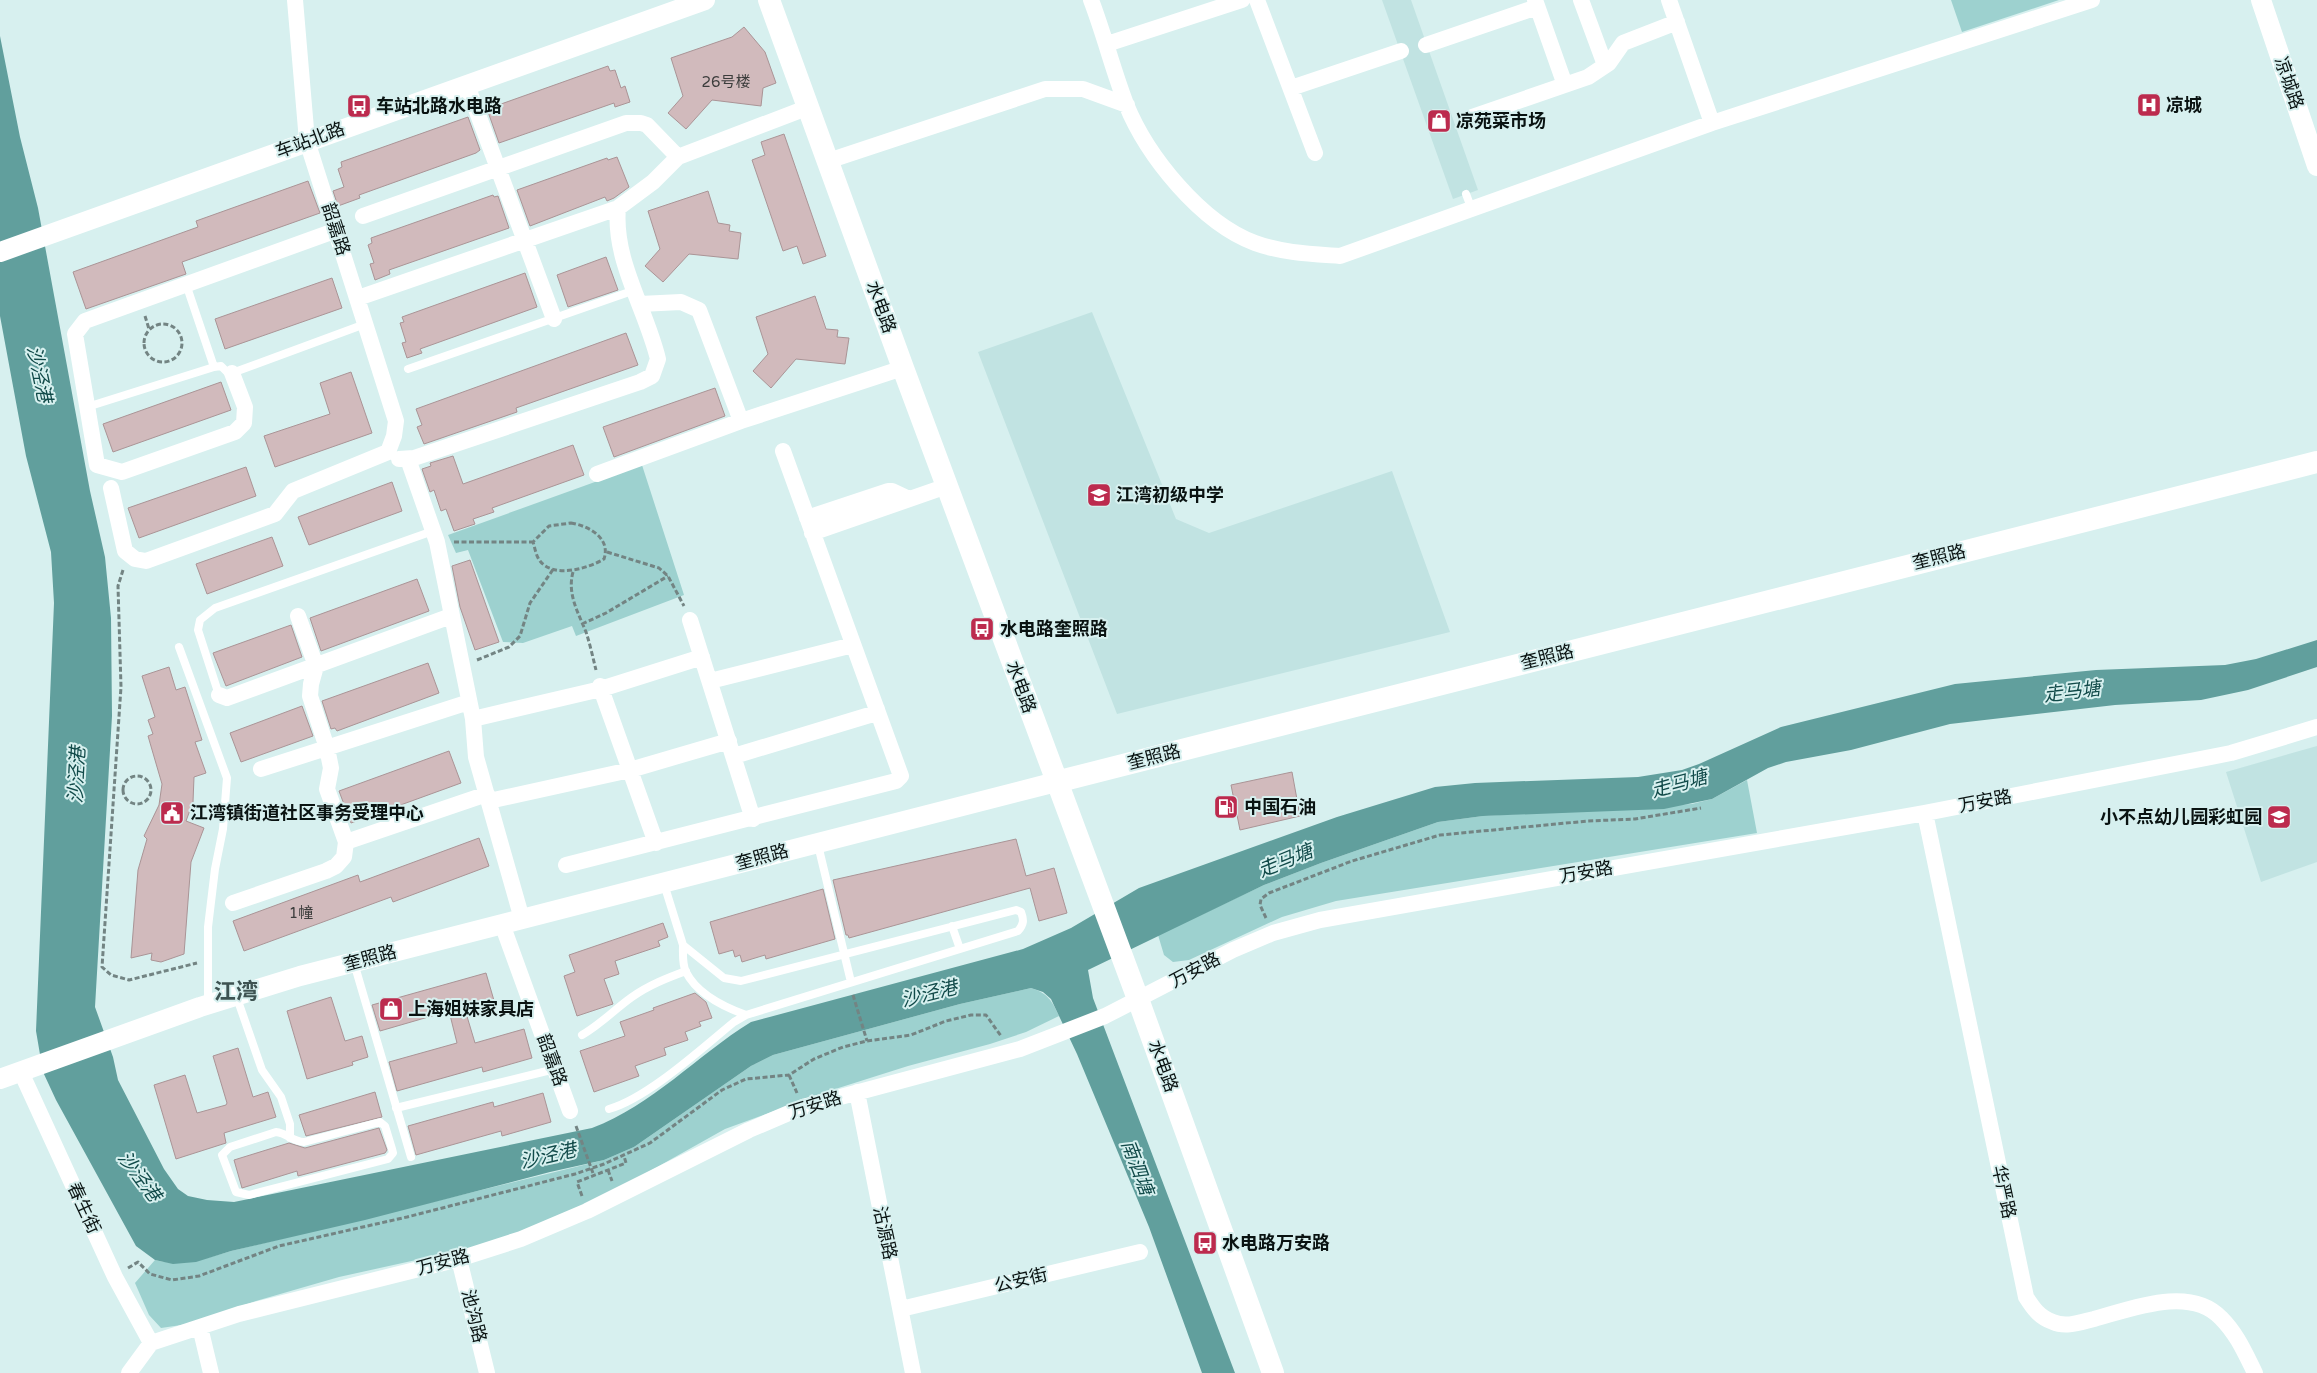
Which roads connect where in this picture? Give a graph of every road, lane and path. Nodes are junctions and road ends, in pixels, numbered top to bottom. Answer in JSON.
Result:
{"nodes":[{"id":1,"x":295,"y":0,"type":"edge"},
{"id":2,"x":705,"y":0,"type":"edge"},
{"id":3,"x":769,"y":0,"type":"edge"},
{"id":4,"x":1091,"y":0,"type":"edge"},
{"id":5,"x":1242,"y":0,"type":"edge"},
{"id":6,"x":1257,"y":0,"type":"edge"},
{"id":7,"x":1581,"y":0,"type":"edge"},
{"id":8,"x":1669,"y":0,"type":"edge"},
{"id":9,"x":2092,"y":0,"type":"edge"},
{"id":10,"x":2261,"y":0,"type":"edge"},
{"id":11,"x":1536,"y":4,"type":"edge"},
{"id":12,"x":1677,"y":22,"type":"junction"},
{"id":13,"x":1107,"y":44,"type":"junction"},
{"id":14,"x":1426,"y":45,"type":"dead end"},
{"id":15,"x":1400,"y":51,"type":"dead end"},
{"id":16,"x":1605,"y":66,"type":"junction"},
{"id":17,"x":1565,"y":84,"type":"junction"},
{"id":18,"x":467,"y":85,"type":"junction"},
{"id":19,"x":1291,"y":88,"type":"junction"},
{"id":20,"x":1127,"y":105,"type":"junction"},
{"id":21,"x":809,"y":107,"type":"junction"},
{"id":22,"x":1472,"y":117,"type":"dead end"},
{"id":23,"x":1712,"y":123,"type":"junction"},
{"id":24,"x":307,"y":141,"type":"junction"},
{"id":25,"x":1315,"y":153,"type":"dead end"},
{"id":26,"x":678,"y":157,"type":"junction"},
{"id":27,"x":828,"y":161,"type":"junction"},
{"id":28,"x":2317,"y":166,"type":"edge"},
{"id":29,"x":498,"y":168,"type":"junction"},
{"id":30,"x":1466,"y":194,"type":"dead end"},
{"id":31,"x":618,"y":208,"type":"junction"},
{"id":32,"x":1472,"y":210,"type":"junction"},
{"id":33,"x":363,"y":216,"type":"dead end"},
{"id":34,"x":337,"y":230,"type":"junction"},
{"id":35,"x":525,"y":240,"type":"junction"},
{"id":36,"x":0,"y":252,"type":"edge"},
{"id":37,"x":186,"y":284,"type":"junction"},
{"id":38,"x":637,"y":297,"type":"junction"},
{"id":39,"x":358,"y":298,"type":"junction"},
{"id":40,"x":554,"y":318,"type":"junction"},
{"id":41,"x":366,"y":324,"type":"junction"},
{"id":42,"x":172,"y":360,"type":"joint"},
{"id":43,"x":214,"y":367,"type":"junction"},
{"id":44,"x":903,"y":368,"type":"junction"},
{"id":45,"x":408,"y":369,"type":"dead end"},
{"id":46,"x":232,"y":373,"type":"junction"},
{"id":47,"x":87,"y":407,"type":"junction"},
{"id":48,"x":741,"y":421,"type":"junction"},
{"id":49,"x":388,"y":452,"type":"junction"},
{"id":50,"x":783,"y":452,"type":"dead end"},
{"id":51,"x":408,"y":459,"type":"junction"},
{"id":52,"x":2317,"y":462,"type":"edge"},
{"id":53,"x":597,"y":474,"type":"dead end"},
{"id":54,"x":947,"y":486,"type":"junction"},
{"id":55,"x":111,"y":488,"type":"dead end"},
{"id":56,"x":810,"y":526,"type":"junction"},
{"id":57,"x":435,"y":536,"type":"junction"},
{"id":58,"x":533,"y":542,"type":"junction"},
{"id":59,"x":607,"y":552,"type":"junction"},
{"id":60,"x":128,"y":553,"type":"junction"},
{"id":61,"x":554,"y":568,"type":"junction"},
{"id":62,"x":573,"y":572,"type":"junction"},
{"id":63,"x":668,"y":576,"type":"junction"},
{"id":64,"x":298,"y":616,"type":"dead end"},
{"id":65,"x":451,"y":616,"type":"junction"},
{"id":66,"x":690,"y":620,"type":"joint"},
{"id":67,"x":582,"y":624,"type":"junction"},
{"id":68,"x":853,"y":645,"type":"junction"},
{"id":69,"x":179,"y":648,"type":"dead end"},
{"id":70,"x":702,"y":657,"type":"junction"},
{"id":71,"x":316,"y":666,"type":"junction"},
{"id":72,"x":461,"y":666,"type":"junction"},
{"id":73,"x":710,"y":681,"type":"junction"},
{"id":74,"x":600,"y":688,"type":"junction"},
{"id":75,"x":219,"y":695,"type":"joint"},
{"id":76,"x":468,"y":702,"type":"junction"},
{"id":77,"x":877,"y":710,"type":"junction"},
{"id":78,"x":473,"y":719,"type":"junction"},
{"id":79,"x":2317,"y":727,"type":"edge"},
{"id":80,"x":328,"y":748,"type":"junction"},
{"id":81,"x":732,"y":748,"type":"junction"},
{"id":82,"x":261,"y":769,"type":"dead end"},
{"id":83,"x":630,"y":770,"type":"junction"},
{"id":84,"x":1056,"y":782,"type":"junction"},
{"id":85,"x":114,"y":790,"type":"junction"},
{"id":86,"x":124,"y":790,"type":"junction"},
{"id":87,"x":488,"y":798,"type":"junction"},
{"id":88,"x":1701,"y":808,"type":"dead end"},
{"id":89,"x":1925,"y":813,"type":"junction"},
{"id":90,"x":753,"y":819,"type":"junction"},
{"id":91,"x":346,"y":842,"type":"junction"},
{"id":92,"x":656,"y":843,"type":"junction"},
{"id":93,"x":818,"y":843,"type":"junction"},
{"id":94,"x":566,"y":865,"type":"dead end"},
{"id":95,"x":664,"y":883,"type":"junction"},
{"id":96,"x":233,"y":904,"type":"dead end"},
{"id":97,"x":522,"y":918,"type":"junction"},
{"id":98,"x":502,"y":924,"type":"junction"},
{"id":99,"x":952,"y":926,"type":"junction"},
{"id":100,"x":1273,"y":933,"type":"junction"},
{"id":101,"x":683,"y":944,"type":"junction"},
{"id":102,"x":960,"y":949,"type":"junction"},
{"id":103,"x":844,"y":954,"type":"junction"},
{"id":104,"x":208,"y":959,"type":"junction"},
{"id":105,"x":354,"y":961,"type":"junction"},
{"id":106,"x":686,"y":971,"type":"junction"},
{"id":107,"x":851,"y":982,"type":"junction"},
{"id":108,"x":853,"y":994,"type":"dead end"},
{"id":109,"x":236,"y":996,"type":"junction"},
{"id":110,"x":1138,"y":999,"type":"junction"},
{"id":111,"x":208,"y":1004,"type":"junction"},
{"id":112,"x":746,"y":1015,"type":"junction"},
{"id":113,"x":582,"y":1035,"type":"dead end"},
{"id":114,"x":868,"y":1041,"type":"junction"},
{"id":115,"x":1009,"y":1052,"type":"junction"},
{"id":116,"x":30,"y":1069,"type":"junction"},
{"id":117,"x":555,"y":1069,"type":"junction"},
{"id":118,"x":0,"y":1080,"type":"edge"},
{"id":119,"x":857,"y":1092,"type":"junction"},
{"id":120,"x":396,"y":1108,"type":"junction"},
{"id":121,"x":609,"y":1110,"type":"dead end"},
{"id":122,"x":573,"y":1119,"type":"joint"},
{"id":123,"x":290,"y":1138,"type":"junction"},
{"id":124,"x":624,"y":1156,"type":"junction"},
{"id":125,"x":411,"y":1157,"type":"dead end"},
{"id":126,"x":594,"y":1176,"type":"junction"},
{"id":127,"x":577,"y":1182,"type":"dead end"},
{"id":128,"x":1140,"y":1252,"type":"dead end"},
{"id":129,"x":459,"y":1259,"type":"junction"},
{"id":130,"x":115,"y":1277,"type":"junction"},
{"id":131,"x":901,"y":1309,"type":"junction"},
{"id":132,"x":200,"y":1327,"type":"junction"},
{"id":133,"x":151,"y":1343,"type":"junction"},
{"id":134,"x":129,"y":1373,"type":"edge"},
{"id":135,"x":211,"y":1373,"type":"edge"},
{"id":136,"x":487,"y":1373,"type":"edge"},
{"id":137,"x":913,"y":1373,"type":"edge"},
{"id":138,"x":1273,"y":1373,"type":"edge"},
{"id":139,"x":2255,"y":1373,"type":"edge"}],
"edges":[{"from":1,"to":24,"type":"street","name":"韶嘉路"},
{"from":2,"to":18,"type":"street","name":"车站北路"},
{"from":3,"to":21,"type":"main road","name":"水电路"},
{"from":4,"to":13,"type":"street"},
{"from":5,"to":13,"type":"street"},
{"from":6,"to":19,"type":"street"},
{"from":7,"to":16,"type":"street"},
{"from":8,"to":12,"type":"street"},
{"from":9,"to":23,"type":"street"},
{"from":10,"to":28,"type":"street","name":"凉城路"},
{"from":11,"to":14,"type":"street"},
{"from":11,"to":17,"type":"street"},
{"from":12,"to":16,"type":"street"},
{"from":12,"to":23,"type":"street"},
{"from":13,"to":20,"type":"street"},
{"from":15,"to":19,"type":"street"},
{"from":16,"to":17,"type":"street"},
{"from":17,"to":22,"type":"street"},
{"from":18,"to":24,"type":"street","name":"车站北路"},
{"from":18,"to":29,"type":"street"},
{"from":19,"to":25,"type":"street"},
{"from":20,"to":27,"type":"street"},
{"from":20,"to":32,"type":"street"},
{"from":21,"to":26,"type":"street"},
{"from":21,"to":27,"type":"main road","name":"水电路"},
{"from":23,"to":32,"type":"street"},
{"from":24,"to":34,"type":"street","name":"韶嘉路"},
{"from":24,"to":36,"type":"street","name":"车站北路"},
{"from":26,"to":29,"type":"street"},
{"from":26,"to":31,"type":"street"},
{"from":27,"to":44,"type":"main road","name":"水电路"},
{"from":29,"to":33,"type":"street"},
{"from":29,"to":35,"type":"street"},
{"from":30,"to":32,"type":"lane"},
{"from":31,"to":35,"type":"street"},
{"from":31,"to":38,"type":"street"},
{"from":34,"to":37,"type":"street"},
{"from":34,"to":39,"type":"street","name":"韶嘉路"},
{"from":35,"to":39,"type":"street"},
{"from":35,"to":40,"type":"street"},
{"from":37,"to":43,"type":"lane"},
{"from":37,"to":47,"type":"street"},
{"from":38,"to":40,"type":"lane"},
{"from":38,"to":48,"type":"street"},
{"from":38,"to":51,"type":"street"},
{"from":39,"to":41,"type":"street","name":"韶嘉路"},
{"from":40,"to":45,"type":"lane"},
{"from":41,"to":46,"type":"lane"},
{"from":41,"to":49,"type":"street","name":"韶嘉路"},
{"from":42,"to":42,"type":"path"},
{"from":43,"to":46,"type":"lane"},
{"from":43,"to":47,"type":"lane"},
{"from":44,"to":48,"type":"street"},
{"from":44,"to":54,"type":"main road","name":"水电路"},
{"from":46,"to":47,"type":"street"},
{"from":48,"to":53,"type":"street"},
{"from":49,"to":51,"type":"street"},
{"from":49,"to":60,"type":"street"},
{"from":50,"to":56,"type":"street"},
{"from":51,"to":57,"type":"street"},
{"from":52,"to":84,"type":"main road","name":"奎照路"},
{"from":54,"to":56,"type":"street"},
{"from":54,"to":84,"type":"main road","name":"水电路"},
{"from":55,"to":60,"type":"street"},
{"from":56,"to":68,"type":"street"},
{"from":57,"to":58,"type":"path"},
{"from":57,"to":65,"type":"street"},
{"from":57,"to":75,"type":"lane"},
{"from":58,"to":59,"type":"path"},
{"from":58,"to":61,"type":"path"},
{"from":59,"to":62,"type":"path"},
{"from":59,"to":63,"type":"path"},
{"from":60,"to":85,"type":"path"},
{"from":61,"to":62,"type":"path"},
{"from":61,"to":72,"type":"path"},
{"from":62,"to":67,"type":"path"},
{"from":63,"to":66,"type":"path"},
{"from":63,"to":67,"type":"path"},
{"from":64,"to":71,"type":"street"},
{"from":65,"to":71,"type":"street"},
{"from":65,"to":72,"type":"street"},
{"from":66,"to":70,"type":"street"},
{"from":67,"to":74,"type":"path"},
{"from":68,"to":73,"type":"street"},
{"from":68,"to":77,"type":"street"},
{"from":69,"to":104,"type":"lane"},
{"from":70,"to":73,"type":"street"},
{"from":70,"to":74,"type":"street"},
{"from":71,"to":75,"type":"street"},
{"from":71,"to":80,"type":"street"},
{"from":72,"to":76,"type":"street"},
{"from":73,"to":81,"type":"street"},
{"from":74,"to":78,"type":"street"},
{"from":74,"to":83,"type":"street"},
{"from":76,"to":78,"type":"street"},
{"from":76,"to":80,"type":"street"},
{"from":77,"to":81,"type":"street"},
{"from":77,"to":90,"type":"street"},
{"from":78,"to":87,"type":"street"},
{"from":79,"to":89,"type":"street","name":"万安路"},
{"from":80,"to":82,"type":"street"},
{"from":80,"to":91,"type":"street"},
{"from":81,"to":83,"type":"street"},
{"from":81,"to":90,"type":"street"},
{"from":83,"to":87,"type":"street"},
{"from":83,"to":92,"type":"street"},
{"from":84,"to":93,"type":"street","name":"奎照路"},
{"from":84,"to":110,"type":"main road","name":"水电路"},
{"from":85,"to":86,"type":"path"},
{"from":85,"to":104,"type":"path"},
{"from":86,"to":86,"type":"path"},
{"from":87,"to":91,"type":"street"},
{"from":87,"to":97,"type":"street"},
{"from":88,"to":100,"type":"path"},
{"from":89,"to":100,"type":"street","name":"万安路"},
{"from":89,"to":139,"type":"street","name":"华严路"},
{"from":90,"to":92,"type":"street"},
{"from":91,"to":96,"type":"street"},
{"from":92,"to":94,"type":"street"},
{"from":93,"to":95,"type":"street","name":"奎照路"},
{"from":93,"to":103,"type":"lane"},
{"from":95,"to":97,"type":"street","name":"奎照路"},
{"from":95,"to":101,"type":"lane"},
{"from":97,"to":98,"type":"street","name":"奎照路"},
{"from":98,"to":105,"type":"street","name":"奎照路"},
{"from":98,"to":117,"type":"street","name":"韶嘉路"},
{"from":99,"to":102,"type":"lane"},
{"from":99,"to":102,"type":"lane"},
{"from":99,"to":103,"type":"lane"},
{"from":100,"to":110,"type":"street","name":"万安路"},
{"from":101,"to":103,"type":"lane"},
{"from":101,"to":106,"type":"lane"},
{"from":102,"to":107,"type":"lane"},
{"from":103,"to":107,"type":"lane"},
{"from":104,"to":111,"type":"lane"},
{"from":105,"to":109,"type":"street","name":"奎照路"},
{"from":105,"to":120,"type":"lane"},
{"from":106,"to":112,"type":"lane"},
{"from":106,"to":113,"type":"lane"},
{"from":107,"to":112,"type":"lane"},
{"from":108,"to":114,"type":"path"},
{"from":109,"to":111,"type":"street","name":"奎照路"},
{"from":109,"to":123,"type":"lane"},
{"from":110,"to":115,"type":"street","name":"万安路"},
{"from":110,"to":138,"type":"main road","name":"水电路"},
{"from":111,"to":116,"type":"street","name":"奎照路"},
{"from":112,"to":121,"type":"lane"},
{"from":114,"to":115,"type":"path"},
{"from":114,"to":124,"type":"path"},
{"from":115,"to":119,"type":"street","name":"万安路"},
{"from":116,"to":118,"type":"street","name":"奎照路"},
{"from":116,"to":130,"type":"street","name":"春生街"},
{"from":117,"to":120,"type":"lane"},
{"from":117,"to":122,"type":"street","name":"韶嘉路"},
{"from":119,"to":129,"type":"street","name":"万安路"},
{"from":119,"to":131,"type":"street","name":"沽源路"},
{"from":120,"to":125,"type":"lane"},
{"from":122,"to":126,"type":"path"},
{"from":123,"to":123,"type":"lane"},
{"from":124,"to":126,"type":"path"},
{"from":124,"to":130,"type":"path"},
{"from":126,"to":127,"type":"path"},
{"from":128,"to":131,"type":"street","name":"公安街"},
{"from":129,"to":132,"type":"street","name":"万安路"},
{"from":129,"to":136,"type":"street","name":"池沟路"},
{"from":130,"to":133,"type":"street","name":"春生街"},
{"from":131,"to":137,"type":"street","name":"沽源路"},
{"from":132,"to":133,"type":"street","name":"万安路"},
{"from":132,"to":135,"type":"street"},
{"from":133,"to":134,"type":"street"}]}
